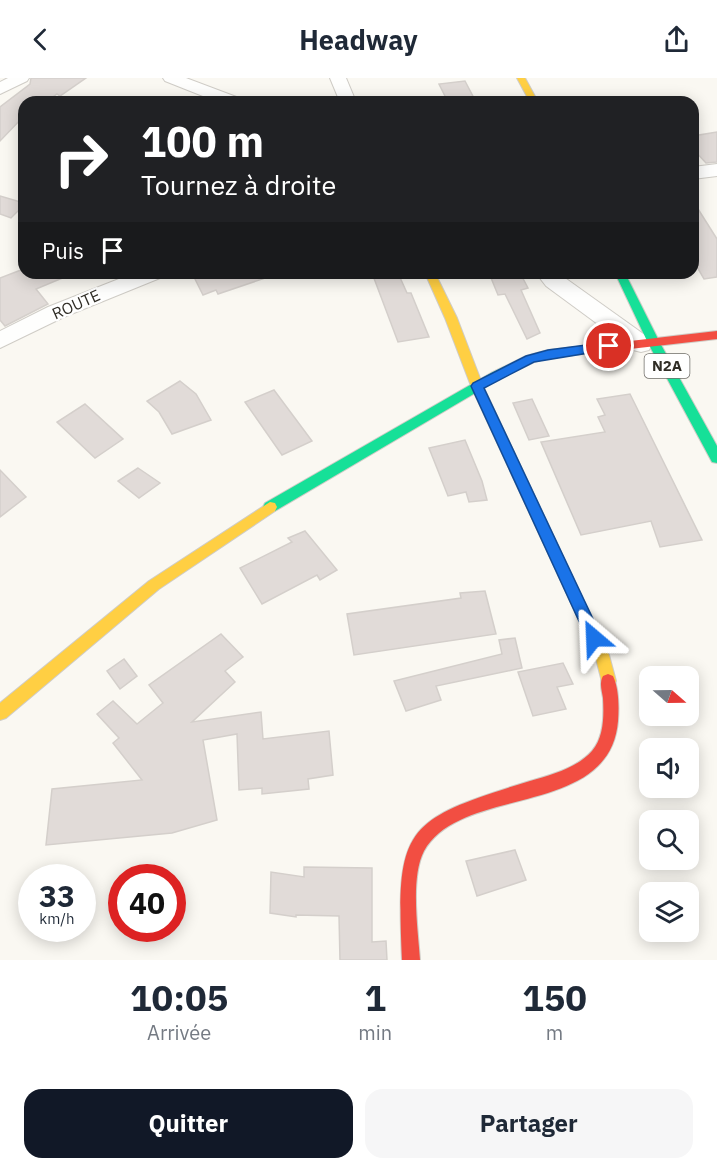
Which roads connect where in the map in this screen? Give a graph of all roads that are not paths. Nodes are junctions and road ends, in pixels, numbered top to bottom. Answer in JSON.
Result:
{"nodes":[{"id":1,"x":21,"y":78,"type":"edge"},
{"id":2,"x":171,"y":78,"type":"edge"},
{"id":3,"x":338,"y":78,"type":"edge"},
{"id":4,"x":521,"y":78,"type":"edge"},
{"id":5,"x":0,"y":89,"type":"edge"},
{"id":6,"x":217,"y":96,"type":"edge"},
{"id":7,"x":346,"y":96,"type":"edge"},
{"id":8,"x":531,"y":96,"type":"edge"},
{"id":9,"x":717,"y":170,"type":"edge"},
{"id":10,"x":699,"y":172,"type":"edge"},
{"id":11,"x":138,"y":279,"type":"edge"},
{"id":12,"x":433,"y":279,"type":"edge"},
{"id":13,"x":552,"y":279,"type":"edge"},
{"id":14,"x":622,"y":279,"type":"edge"},
{"id":15,"x":717,"y":335,"type":"edge"},
{"id":16,"x":0,"y":340,"type":"edge"},
{"id":17,"x":647,"y":343,"type":"junction"},
{"id":18,"x":477,"y":386,"type":"junction"},
{"id":19,"x":717,"y":458,"type":"edge"},
{"id":20,"x":0,"y":713,"type":"edge"},
{"id":21,"x":411,"y":960,"type":"edge"}],
"edges":[{"from":1,"to":5,"type":"street"},
{"from":2,"to":6,"type":"street"},
{"from":3,"to":7,"type":"street"},
{"from":4,"to":8,"type":"main road"},
{"from":9,"to":10,"type":"street"},
{"from":11,"to":16,"type":"street","name":"ROUTE"},
{"from":12,"to":18,"type":"main road"},
{"from":13,"to":17,"type":"street"},
{"from":14,"to":17,"type":"main road","number":"N2A"},
{"from":15,"to":17,"type":"main road"},
{"from":17,"to":18,"type":"main road"},
{"from":17,"to":19,"type":"main road","number":"N2A"},
{"from":18,"to":20,"type":"main road"},
{"from":18,"to":21,"type":"main road"}]}
